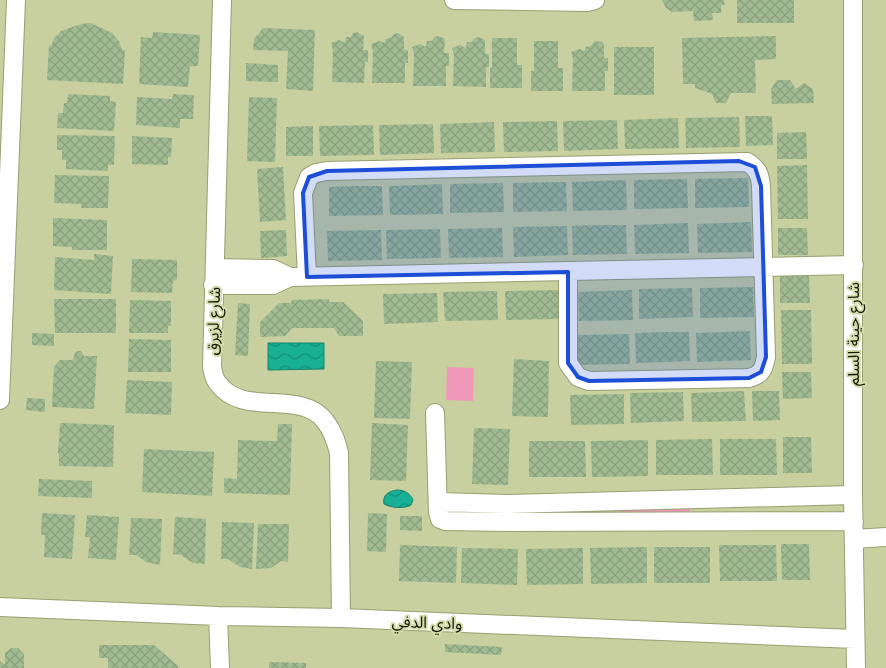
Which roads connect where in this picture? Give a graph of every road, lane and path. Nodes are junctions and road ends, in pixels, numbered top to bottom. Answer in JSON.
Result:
{"nodes":[{"id":1,"x":16,"y":0,"type":"edge"},
{"id":2,"x":222,"y":0,"type":"edge"},
{"id":3,"x":454,"y":0,"type":"edge"},
{"id":4,"x":595,"y":0,"type":"edge"},
{"id":5,"x":853,"y":0,"type":"edge"},
{"id":6,"x":5,"y":145,"type":"edge"},
{"id":7,"x":854,"y":265,"type":"junction"},
{"id":8,"x":765,"y":267,"type":"junction"},
{"id":9,"x":568,"y":272,"type":"junction"},
{"id":10,"x":214,"y":276,"type":"junction"},
{"id":11,"x":298,"y":277,"type":"junction"},
{"id":12,"x":0,"y":400,"type":"edge"},
{"id":13,"x":436,"y":413,"type":"dead end"},
{"id":14,"x":853,"y":496,"type":"junction"},
{"id":15,"x":439,"y":511,"type":"junction"},
{"id":16,"x":854,"y":521,"type":"junction"},
{"id":17,"x":886,"y":537,"type":"edge"},
{"id":18,"x":854,"y":539,"type":"junction"},
{"id":19,"x":0,"y":608,"type":"edge"},
{"id":20,"x":218,"y":616,"type":"junction"},
{"id":21,"x":341,"y":618,"type":"junction"},
{"id":22,"x":855,"y":639,"type":"junction"},
{"id":23,"x":220,"y":668,"type":"edge"},
{"id":24,"x":856,"y":668,"type":"edge"}],
"edges":[{"from":1,"to":6,"type":"street"},
{"from":2,"to":10,"type":"street","name":"شارع لزيرق"},
{"from":3,"to":4,"type":"street"},
{"from":5,"to":7,"type":"street","name":"شارع حينة السلم"},
{"from":6,"to":12,"type":"street"},
{"from":7,"to":8,"type":"street"},
{"from":7,"to":14,"type":"street","name":"شارع حينة السلم"},
{"from":8,"to":9,"type":"street"},
{"from":8,"to":9,"type":"street"},
{"from":8,"to":11,"type":"street"},
{"from":9,"to":11,"type":"street"},
{"from":10,"to":11,"type":"street"},
{"from":10,"to":21,"type":"street","name":"شارع لزيرق"},
{"from":13,"to":15,"type":"street"},
{"from":14,"to":15,"type":"street"},
{"from":14,"to":16,"type":"street","name":"شارع حينة السلم"},
{"from":15,"to":16,"type":"street"},
{"from":16,"to":18,"type":"street","name":"شارع حينة السلم"},
{"from":17,"to":18,"type":"street"},
{"from":18,"to":22,"type":"street","name":"شارع حينة السلم"},
{"from":19,"to":20,"type":"street","name":"وادي الدفي"},
{"from":20,"to":21,"type":"street","name":"وادي الدفي"},
{"from":20,"to":23,"type":"street"},
{"from":21,"to":22,"type":"street","name":"وادي الدفي"},
{"from":22,"to":24,"type":"street","name":"شارع حينة السلم"}]}
